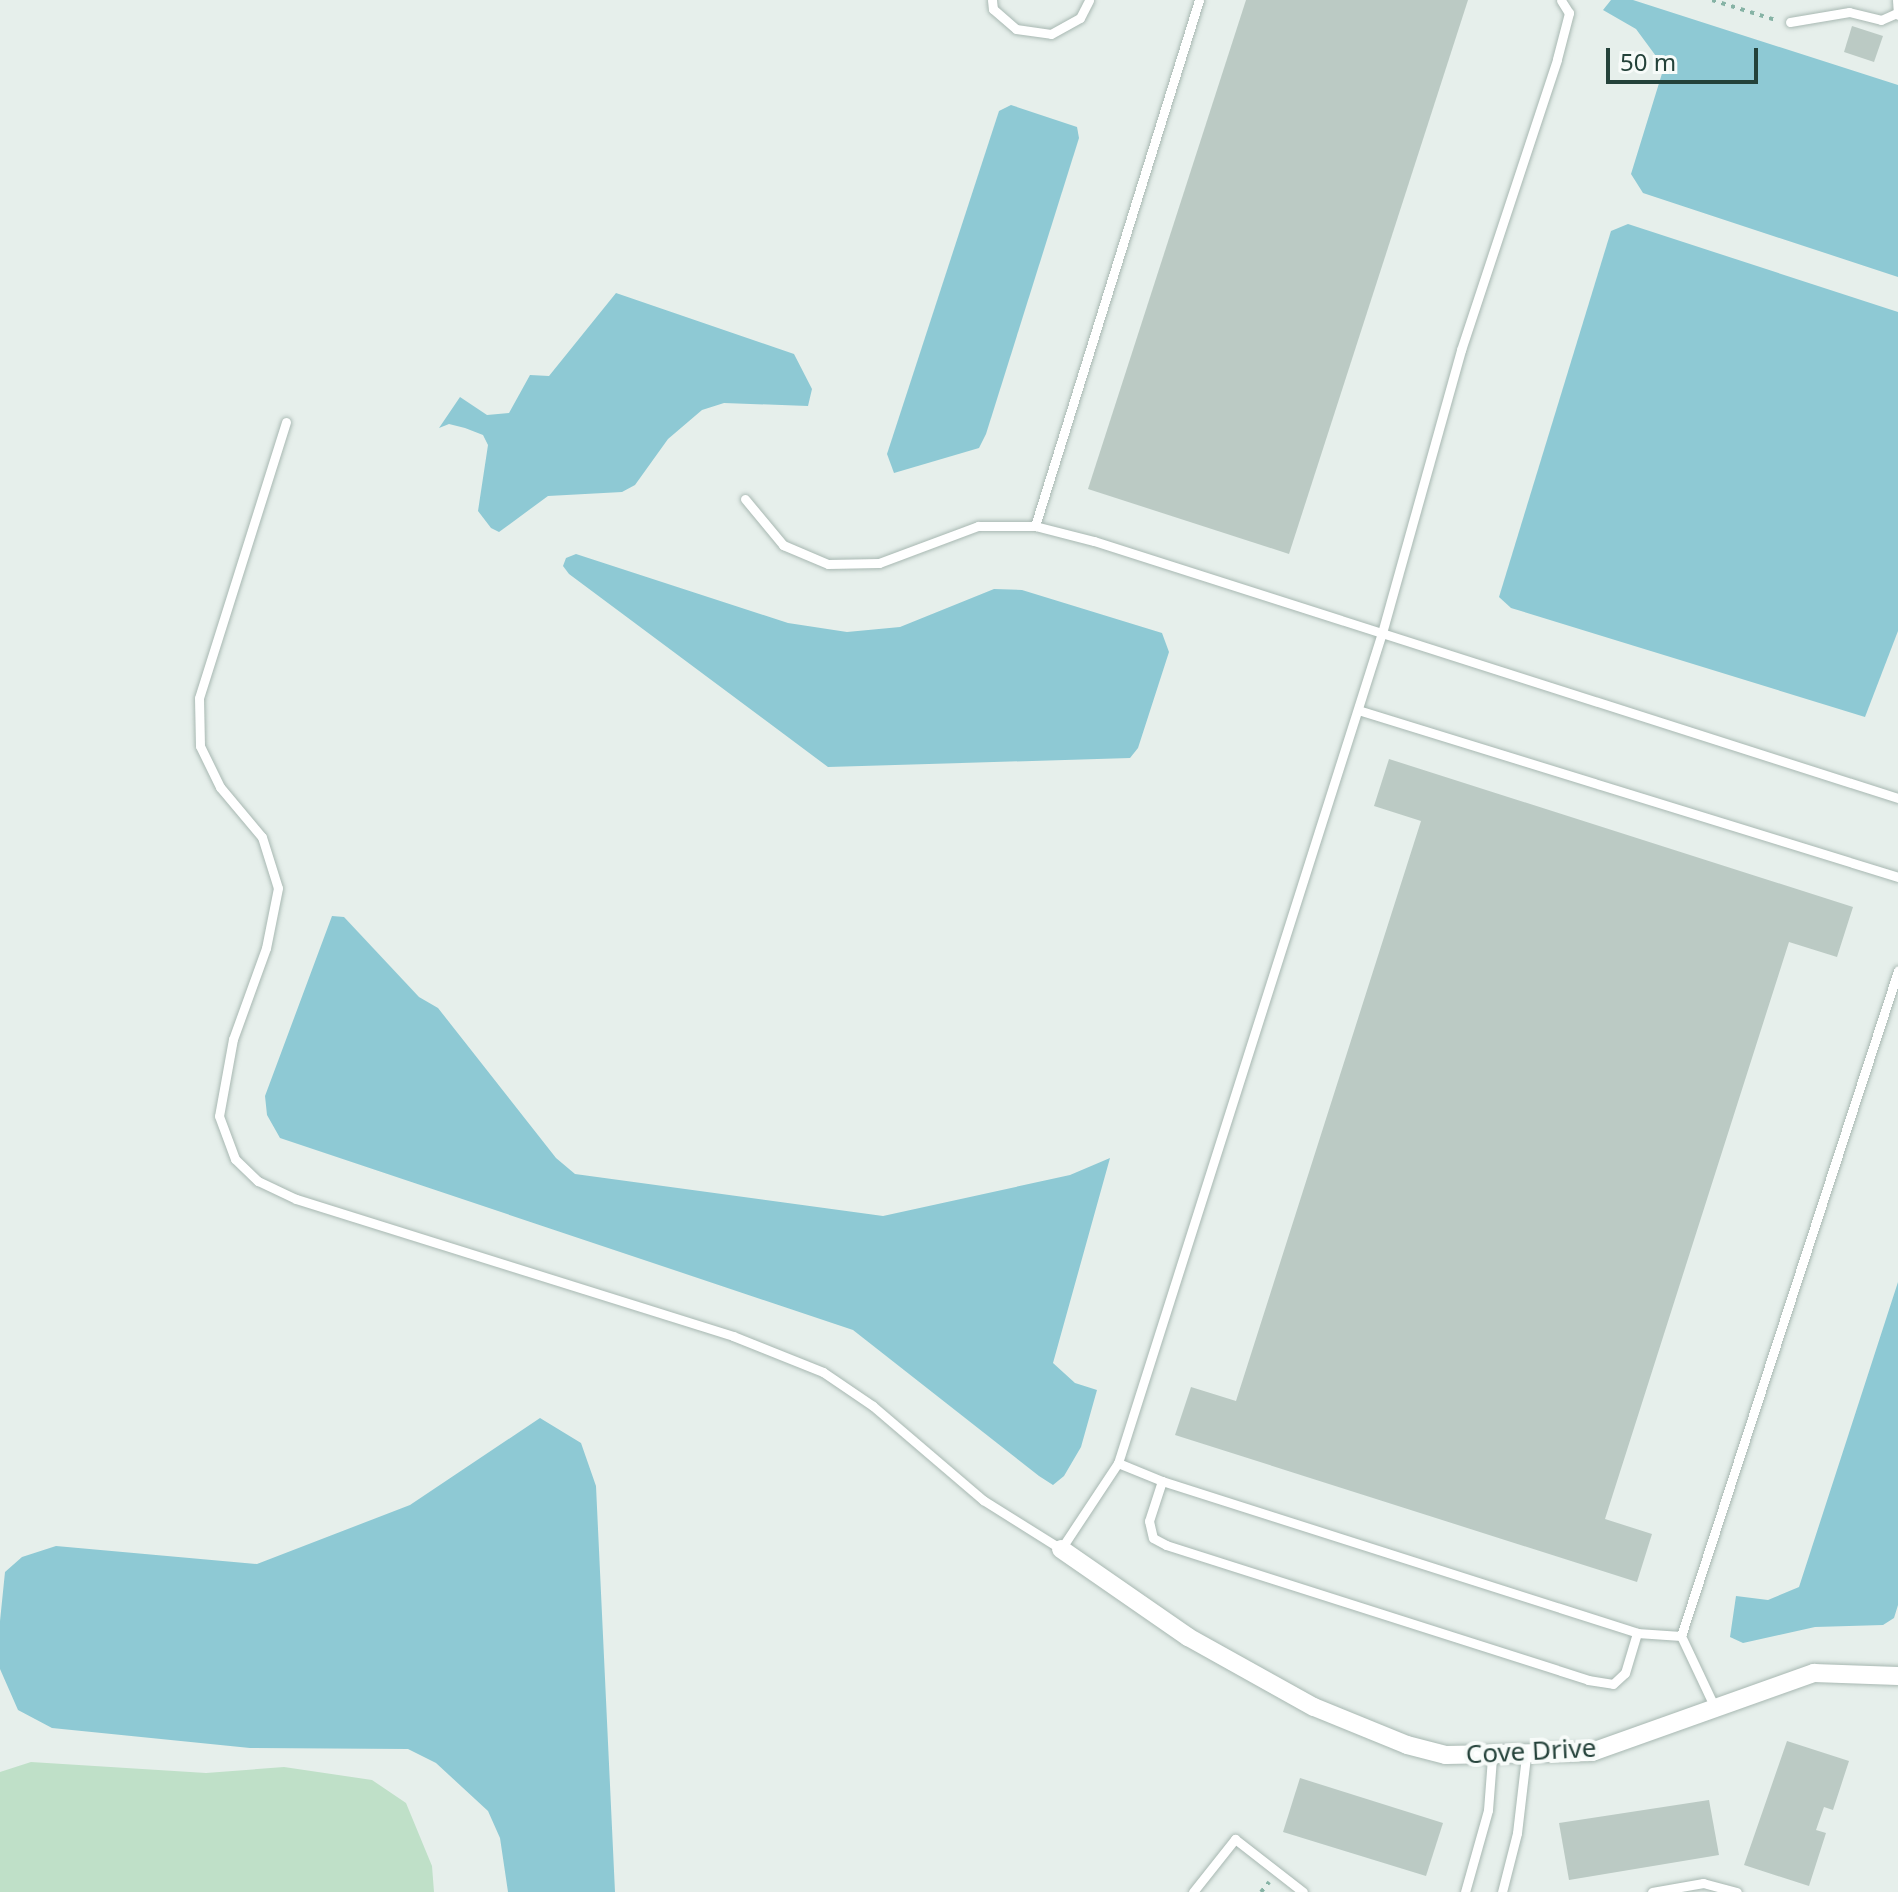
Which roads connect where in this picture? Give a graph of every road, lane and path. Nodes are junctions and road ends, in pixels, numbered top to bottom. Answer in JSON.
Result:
{"nodes":[{"id":1,"x":992,"y":0,"type":"edge"},
{"id":2,"x":1089,"y":0,"type":"edge"},
{"id":3,"x":1199,"y":0,"type":"edge"},
{"id":4,"x":1561,"y":0,"type":"edge"},
{"id":5,"x":1712,"y":0,"type":"edge"},
{"id":6,"x":1897,"y":0,"type":"edge"},
{"id":7,"x":1898,"y":14,"type":"edge"},
{"id":8,"x":1790,"y":22,"type":"joint"},
{"id":9,"x":286,"y":422,"type":"dead end"},
{"id":10,"x":745,"y":499,"type":"dead end"},
{"id":11,"x":1035,"y":526,"type":"junction"},
{"id":12,"x":1382,"y":633,"type":"junction"},
{"id":13,"x":1358,"y":710,"type":"junction"},
{"id":14,"x":1898,"y":798,"type":"edge"},
{"id":15,"x":1898,"y":877,"type":"edge"},
{"id":16,"x":1898,"y":971,"type":"edge"},
{"id":17,"x":1118,"y":1463,"type":"junction"},
{"id":18,"x":1162,"y":1481,"type":"junction"},
{"id":19,"x":1061,"y":1549,"type":"junction"},
{"id":20,"x":1637,"y":1633,"type":"junction"},
{"id":21,"x":1681,"y":1636,"type":"junction"},
{"id":22,"x":1898,"y":1676,"type":"edge"},
{"id":23,"x":1715,"y":1708,"type":"junction"},
{"id":24,"x":1526,"y":1756,"type":"junction"},
{"id":25,"x":1492,"y":1758,"type":"junction"},
{"id":26,"x":1193,"y":1892,"type":"edge"},
{"id":27,"x":1303,"y":1892,"type":"edge"},
{"id":28,"x":1465,"y":1892,"type":"edge"},
{"id":29,"x":1502,"y":1892,"type":"edge"},
{"id":30,"x":1658,"y":1892,"type":"edge"},
{"id":31,"x":1737,"y":1892,"type":"edge"}],
"edges":[{"from":1,"to":2,"type":"lane"},
{"from":3,"to":11,"type":"lane"},
{"from":4,"to":12,"type":"lane"},
{"from":5,"to":8,"type":"path"},
{"from":6,"to":7,"type":"lane"},
{"from":7,"to":8,"type":"lane"},
{"from":9,"to":19,"type":"lane"},
{"from":10,"to":11,"type":"lane"},
{"from":11,"to":12,"type":"lane"},
{"from":12,"to":13,"type":"lane"},
{"from":12,"to":14,"type":"lane"},
{"from":13,"to":15,"type":"lane"},
{"from":13,"to":17,"type":"lane"},
{"from":16,"to":21,"type":"lane"},
{"from":17,"to":18,"type":"lane"},
{"from":17,"to":19,"type":"lane"},
{"from":18,"to":20,"type":"lane"},
{"from":18,"to":20,"type":"lane"},
{"from":19,"to":25,"type":"street","name":"Cove Drive"},
{"from":20,"to":21,"type":"lane"},
{"from":21,"to":23,"type":"lane"},
{"from":22,"to":23,"type":"street","name":"Cove Drive"},
{"from":23,"to":24,"type":"street","name":"Cove Drive"},
{"from":24,"to":25,"type":"street","name":"Cove Drive"},
{"from":24,"to":29,"type":"lane"},
{"from":25,"to":28,"type":"lane"},
{"from":26,"to":27,"type":"lane"},
{"from":30,"to":31,"type":"lane"}]}
